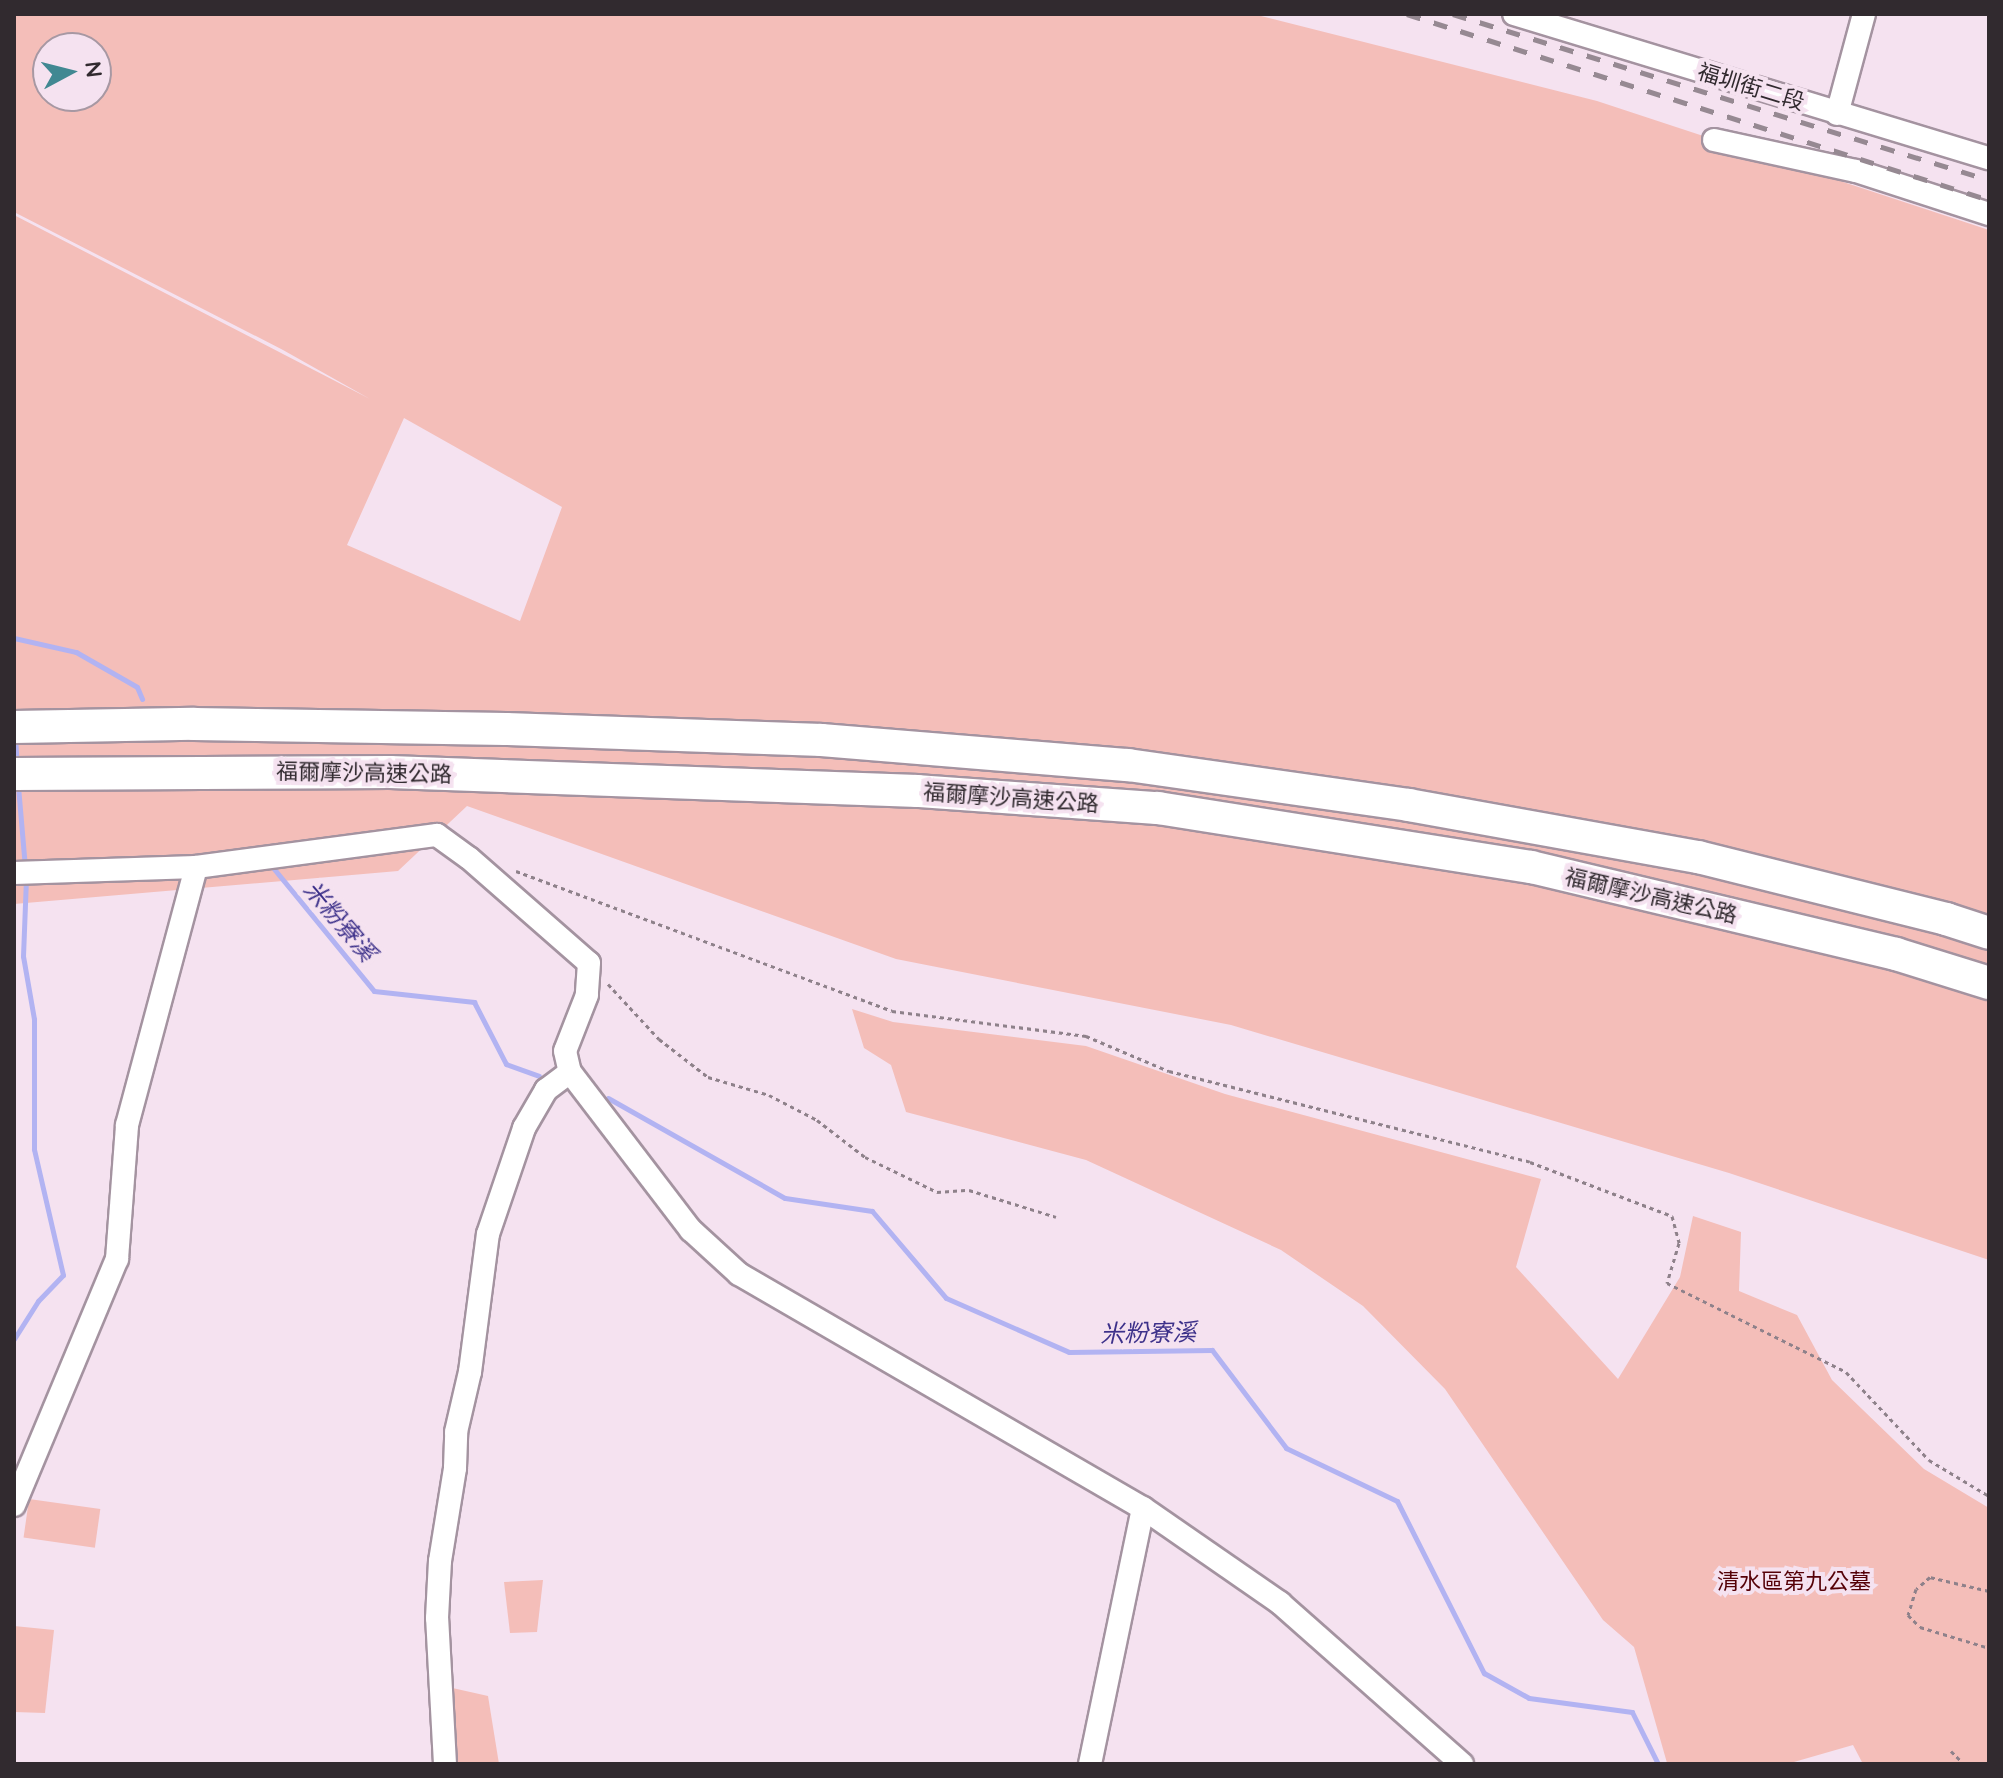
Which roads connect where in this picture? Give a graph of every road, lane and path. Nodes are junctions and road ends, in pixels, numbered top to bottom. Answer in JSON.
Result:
{"nodes":[{"id":1,"x":1514,"y":14,"type":"edge"},
{"id":2,"x":1864,"y":14,"type":"edge"},
{"id":3,"x":1837,"y":114,"type":"junction"},
{"id":4,"x":1714,"y":140,"type":"dead end"},
{"id":5,"x":1989,"y":158,"type":"edge"},
{"id":6,"x":1989,"y":214,"type":"edge"},
{"id":7,"x":14,"y":727,"type":"edge"},
{"id":8,"x":14,"y":774,"type":"edge"},
{"id":9,"x":196,"y":867,"type":"junction"},
{"id":10,"x":515,"y":871,"type":"dead end"},
{"id":11,"x":14,"y":873,"type":"edge"},
{"id":12,"x":1989,"y":933,"type":"edge"},
{"id":13,"x":589,"y":963,"type":"junction"},
{"id":14,"x":1989,"y":983,"type":"edge"},
{"id":15,"x":570,"y":1072,"type":"junction"},
{"id":16,"x":1056,"y":1217,"type":"dead end"},
{"id":17,"x":1989,"y":1496,"type":"edge"},
{"id":18,"x":14,"y":1505,"type":"edge"},
{"id":19,"x":1143,"y":1508,"type":"junction"},
{"id":20,"x":1989,"y":1591,"type":"edge"},
{"id":21,"x":1989,"y":1648,"type":"edge"},
{"id":22,"x":1951,"y":1751,"type":"dead end"},
{"id":23,"x":445,"y":1764,"type":"edge"},
{"id":24,"x":1090,"y":1764,"type":"edge"},
{"id":25,"x":1462,"y":1764,"type":"edge"},
{"id":26,"x":1964,"y":1764,"type":"edge"}],
"edges":[{"from":1,"to":3,"type":"street","name":"福圳街二段"},
{"from":2,"to":3,"type":"street"},
{"from":3,"to":5,"type":"street","name":"福圳街二段"},
{"from":4,"to":6,"type":"street"},
{"from":7,"to":12,"type":"highway","name":"福爾摩沙高速公路"},
{"from":8,"to":14,"type":"highway","name":"福爾摩沙高速公路"},
{"from":9,"to":11,"type":"street"},
{"from":9,"to":13,"type":"street"},
{"from":9,"to":18,"type":"street"},
{"from":10,"to":17,"type":"path"},
{"from":13,"to":15,"type":"street"},
{"from":13,"to":16,"type":"path"},
{"from":15,"to":19,"type":"street"},
{"from":15,"to":23,"type":"street"},
{"from":19,"to":24,"type":"street"},
{"from":19,"to":25,"type":"street"},
{"from":20,"to":21,"type":"path"},
{"from":22,"to":26,"type":"path"}]}
